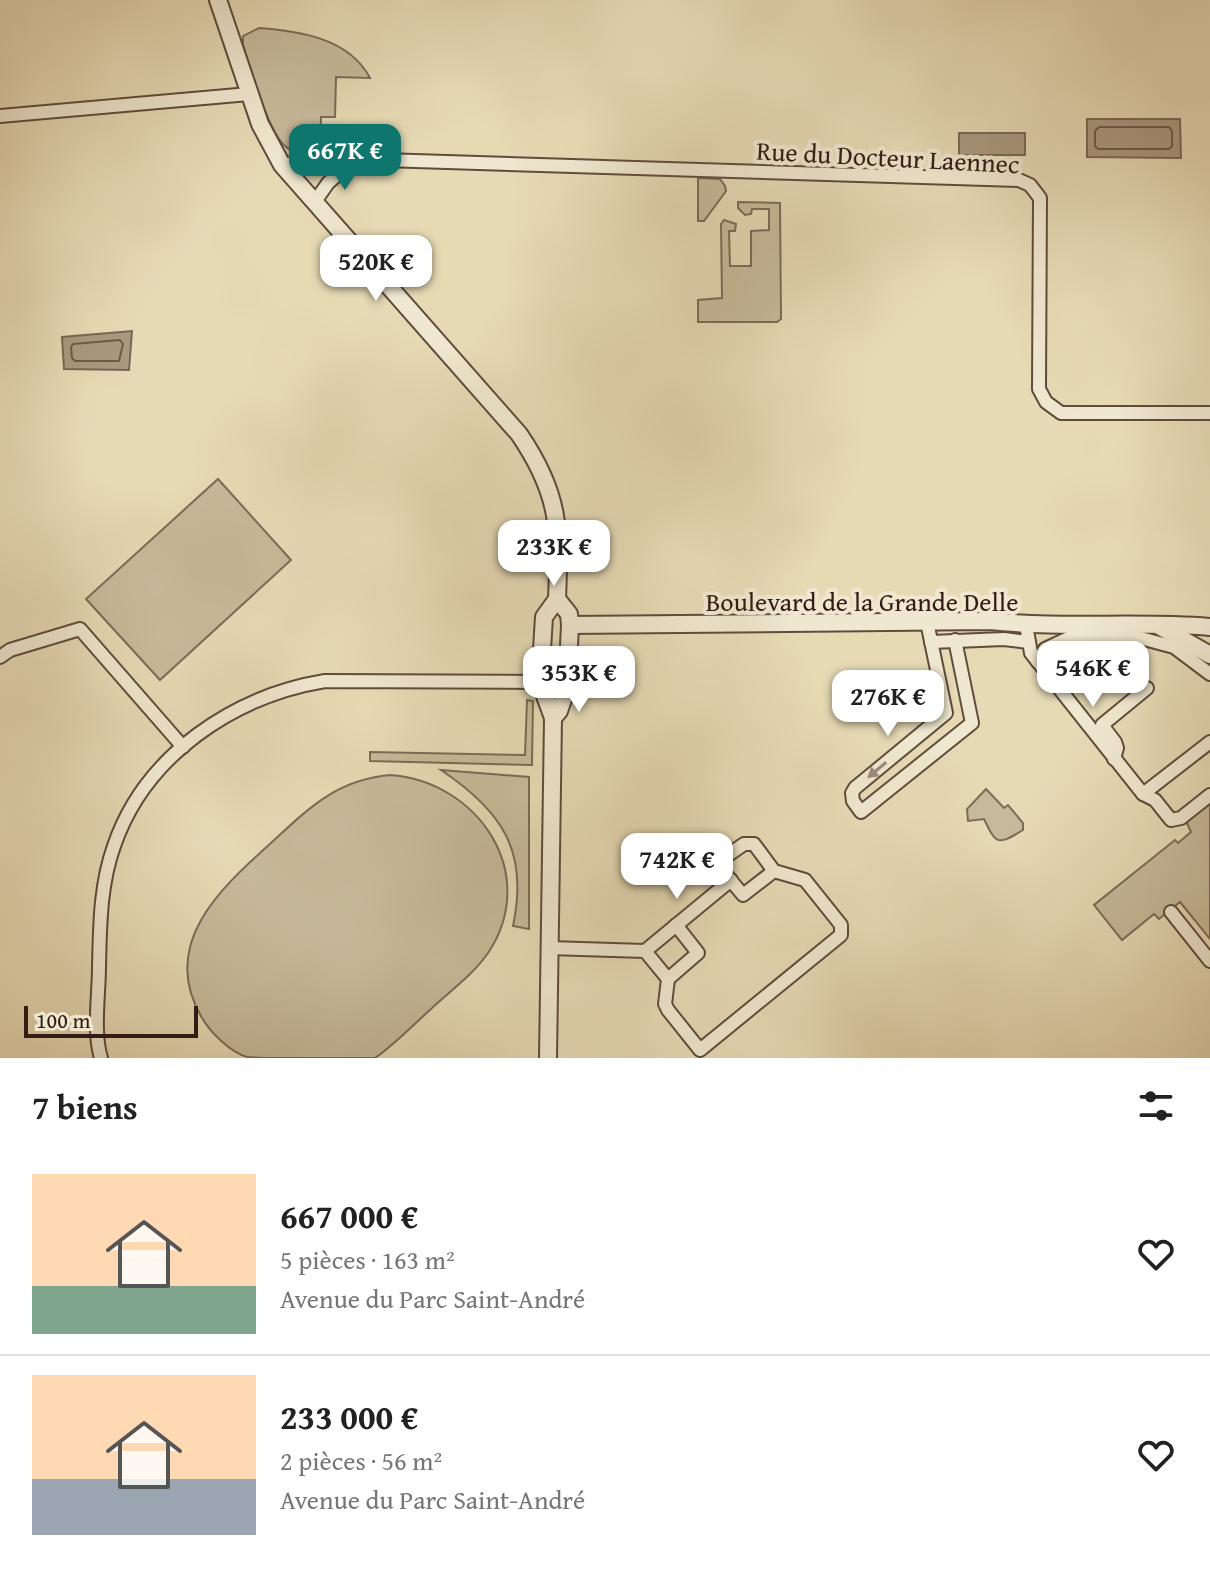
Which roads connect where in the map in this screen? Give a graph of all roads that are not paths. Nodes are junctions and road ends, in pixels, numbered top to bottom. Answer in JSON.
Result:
{"nodes":[{"id":1,"x":218,"y":0,"type":"edge"},
{"id":2,"x":249,"y":94,"type":"junction"},
{"id":3,"x":0,"y":116,"type":"edge"},
{"id":4,"x":354,"y":160,"type":"junction"},
{"id":5,"x":282,"y":165,"type":"junction"},
{"id":6,"x":314,"y":203,"type":"junction"},
{"id":7,"x":1210,"y":413,"type":"edge"},
{"id":8,"x":557,"y":599,"type":"junction"},
{"id":9,"x":544,"y":617,"type":"junction"},
{"id":10,"x":569,"y":619,"type":"junction"},
{"id":11,"x":927,"y":622,"type":"junction"},
{"id":12,"x":1154,"y":624,"type":"junction"},
{"id":13,"x":1210,"y":627,"type":"edge"},
{"id":14,"x":1027,"y":633,"type":"junction"},
{"id":15,"x":955,"y":640,"type":"junction"},
{"id":16,"x":931,"y":642,"type":"junction"},
{"id":17,"x":1210,"y":655,"type":"edge"},
{"id":18,"x":0,"y":657,"type":"edge"},
{"id":19,"x":1037,"y":661,"type":"junction"},
{"id":20,"x":1210,"y":674,"type":"edge"},
{"id":21,"x":542,"y":687,"type":"junction"},
{"id":22,"x":567,"y":688,"type":"junction"},
{"id":23,"x":1147,"y":688,"type":"dead end"},
{"id":24,"x":968,"y":705,"type":"junction"},
{"id":25,"x":945,"y":709,"type":"junction"},
{"id":26,"x":553,"y":718,"type":"junction"},
{"id":27,"x":1210,"y":742,"type":"edge"},
{"id":28,"x":183,"y":747,"type":"junction"},
{"id":29,"x":1114,"y":759,"type":"junction"},
{"id":30,"x":1143,"y":794,"type":"junction"},
{"id":31,"x":1210,"y":795,"type":"edge"},
{"id":32,"x":774,"y":871,"type":"junction"},
{"id":33,"x":731,"y":880,"type":"junction"},
{"id":34,"x":1171,"y":912,"type":"dead end"},
{"id":35,"x":676,"y":925,"type":"junction"},
{"id":36,"x":549,"y":948,"type":"junction"},
{"id":37,"x":645,"y":951,"type":"junction"},
{"id":38,"x":1210,"y":961,"type":"edge"},
{"id":39,"x":668,"y":979,"type":"junction"},
{"id":40,"x":101,"y":1058,"type":"edge"},
{"id":41,"x":548,"y":1058,"type":"edge"}],
"edges":[{"from":1,"to":2,"type":"street"},
{"from":2,"to":3,"type":"street"},
{"from":2,"to":5,"type":"street"},
{"from":4,"to":5,"type":"street","name":"Rue du Docteur Laennec"},
{"from":4,"to":6,"type":"street"},
{"from":4,"to":7,"type":"street","name":"Rue du Docteur Laennec"},
{"from":5,"to":6,"type":"street"},
{"from":6,"to":8,"type":"street"},
{"from":8,"to":9,"type":"street"},
{"from":8,"to":10,"type":"street"},
{"from":9,"to":10,"type":"street","name":"Boulevard de la Grande Delle"},
{"from":9,"to":21,"type":"street"},
{"from":10,"to":11,"type":"street","name":"Boulevard de la Grande Delle"},
{"from":10,"to":22,"type":"street"},
{"from":11,"to":14,"type":"street","name":"Boulevard de la Grande Delle"},
{"from":11,"to":16,"type":"street"},
{"from":12,"to":13,"type":"street","name":"Boulevard de la Grande Delle"},
{"from":12,"to":14,"type":"street","name":"Boulevard de la Grande Delle"},
{"from":12,"to":17,"type":"street","name":"Boulevard de la Grande Delle"},
{"from":14,"to":15,"type":"street"},
{"from":14,"to":19,"type":"street"},
{"from":15,"to":16,"type":"street"},
{"from":15,"to":24,"type":"street"},
{"from":16,"to":25,"type":"street"},
{"from":18,"to":28,"type":"street"},
{"from":19,"to":20,"type":"street"},
{"from":19,"to":29,"type":"street"},
{"from":21,"to":22,"type":"street"},
{"from":21,"to":26,"type":"street"},
{"from":21,"to":28,"type":"street"},
{"from":22,"to":26,"type":"street"},
{"from":23,"to":29,"type":"street"},
{"from":24,"to":25,"type":"street"},
{"from":25,"to":24,"type":"street","one_way":true},
{"from":26,"to":36,"type":"street"},
{"from":27,"to":30,"type":"street"},
{"from":28,"to":40,"type":"street"},
{"from":29,"to":30,"type":"street"},
{"from":30,"to":31,"type":"street"},
{"from":32,"to":33,"type":"street"},
{"from":32,"to":33,"type":"street"},
{"from":32,"to":39,"type":"street"},
{"from":33,"to":35,"type":"street"},
{"from":34,"to":38,"type":"street"},
{"from":35,"to":37,"type":"street"},
{"from":35,"to":39,"type":"street"},
{"from":36,"to":37,"type":"street"},
{"from":36,"to":41,"type":"street"},
{"from":37,"to":39,"type":"street"}]}
